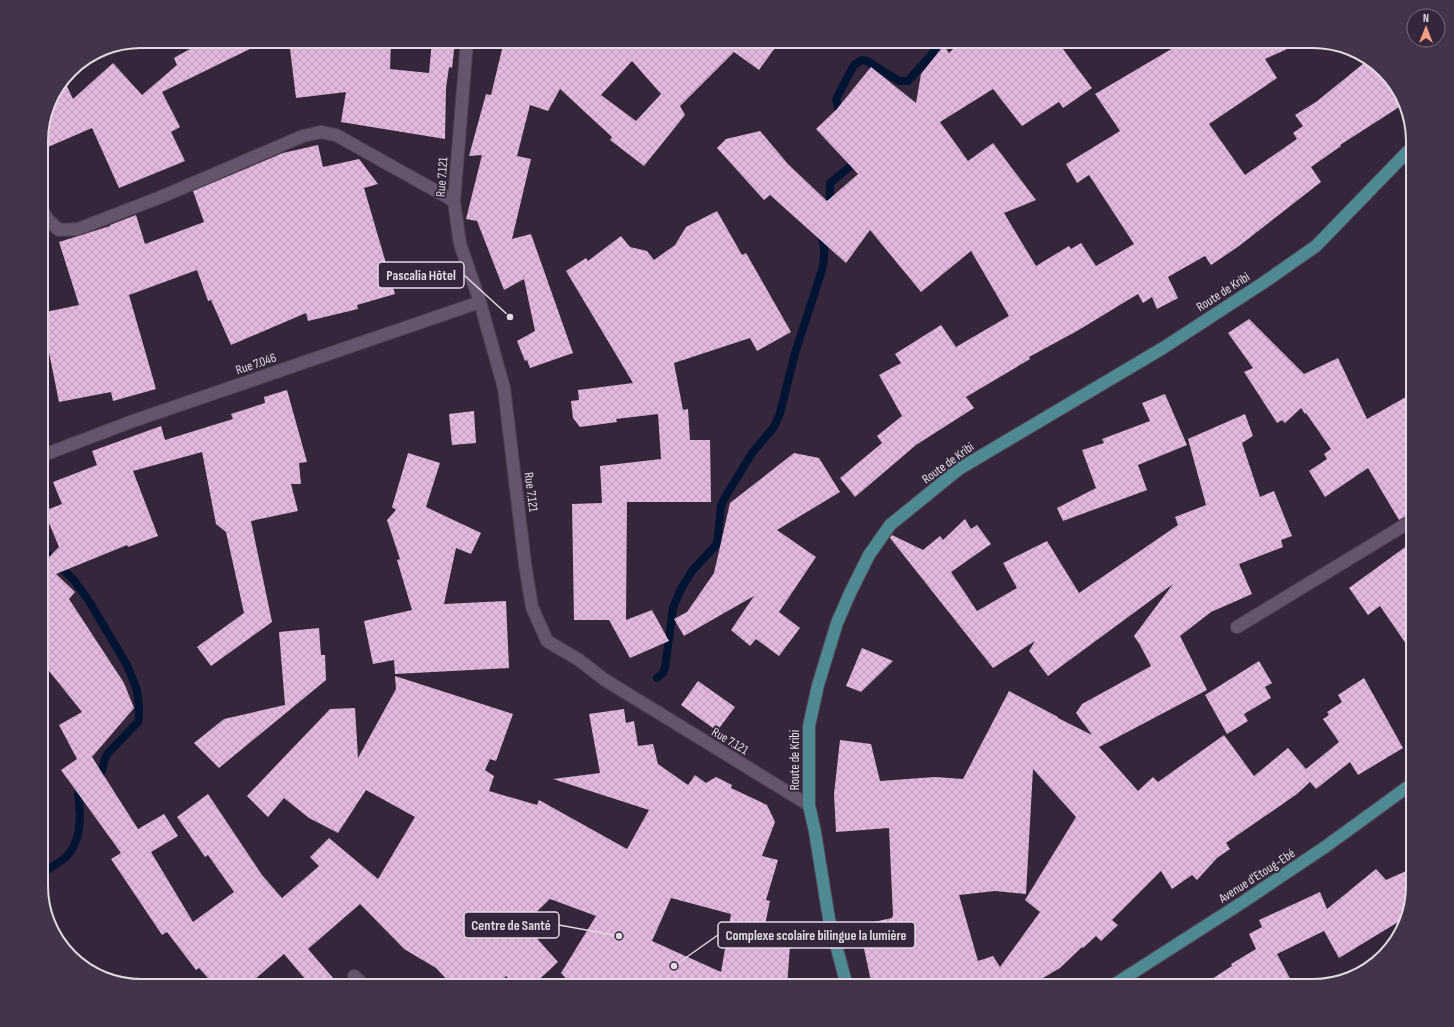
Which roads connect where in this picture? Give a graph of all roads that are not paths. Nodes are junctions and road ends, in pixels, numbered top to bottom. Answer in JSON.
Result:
{"nodes":[{"id":1,"x":466,"y":48,"type":"edge"},
{"id":2,"x":1406,"y":153,"type":"edge"},
{"id":3,"x":454,"y":201,"type":"junction"},
{"id":4,"x":48,"y":220,"type":"edge"},
{"id":5,"x":480,"y":302,"type":"junction"},
{"id":6,"x":48,"y":453,"type":"edge"},
{"id":7,"x":1406,"y":524,"type":"edge"},
{"id":8,"x":1237,"y":627,"type":"dead end"},
{"id":9,"x":1406,"y":788,"type":"edge"},
{"id":10,"x":809,"y":805,"type":"junction"},
{"id":11,"x":354,"y":976,"type":"dead end"},
{"id":12,"x":357,"y":979,"type":"edge"},
{"id":13,"x":844,"y":979,"type":"edge"},
{"id":14,"x":1123,"y":979,"type":"edge"}],
"edges":[{"from":1,"to":3,"type":"street","name":"Rue 7.121"},
{"from":2,"to":10,"type":"main road","name":"Route de Kribi"},
{"from":3,"to":4,"type":"street"},
{"from":3,"to":5,"type":"street","name":"Rue 7.121"},
{"from":5,"to":6,"type":"street","name":"Rue 7.046"},
{"from":5,"to":10,"type":"street","name":"Rue 7.121"},
{"from":7,"to":8,"type":"street"},
{"from":9,"to":14,"type":"main road","name":"Avenue d'Etoug-Ebé"},
{"from":10,"to":13,"type":"main road","name":"Route de Kribi"},
{"from":11,"to":12,"type":"street"}]}
